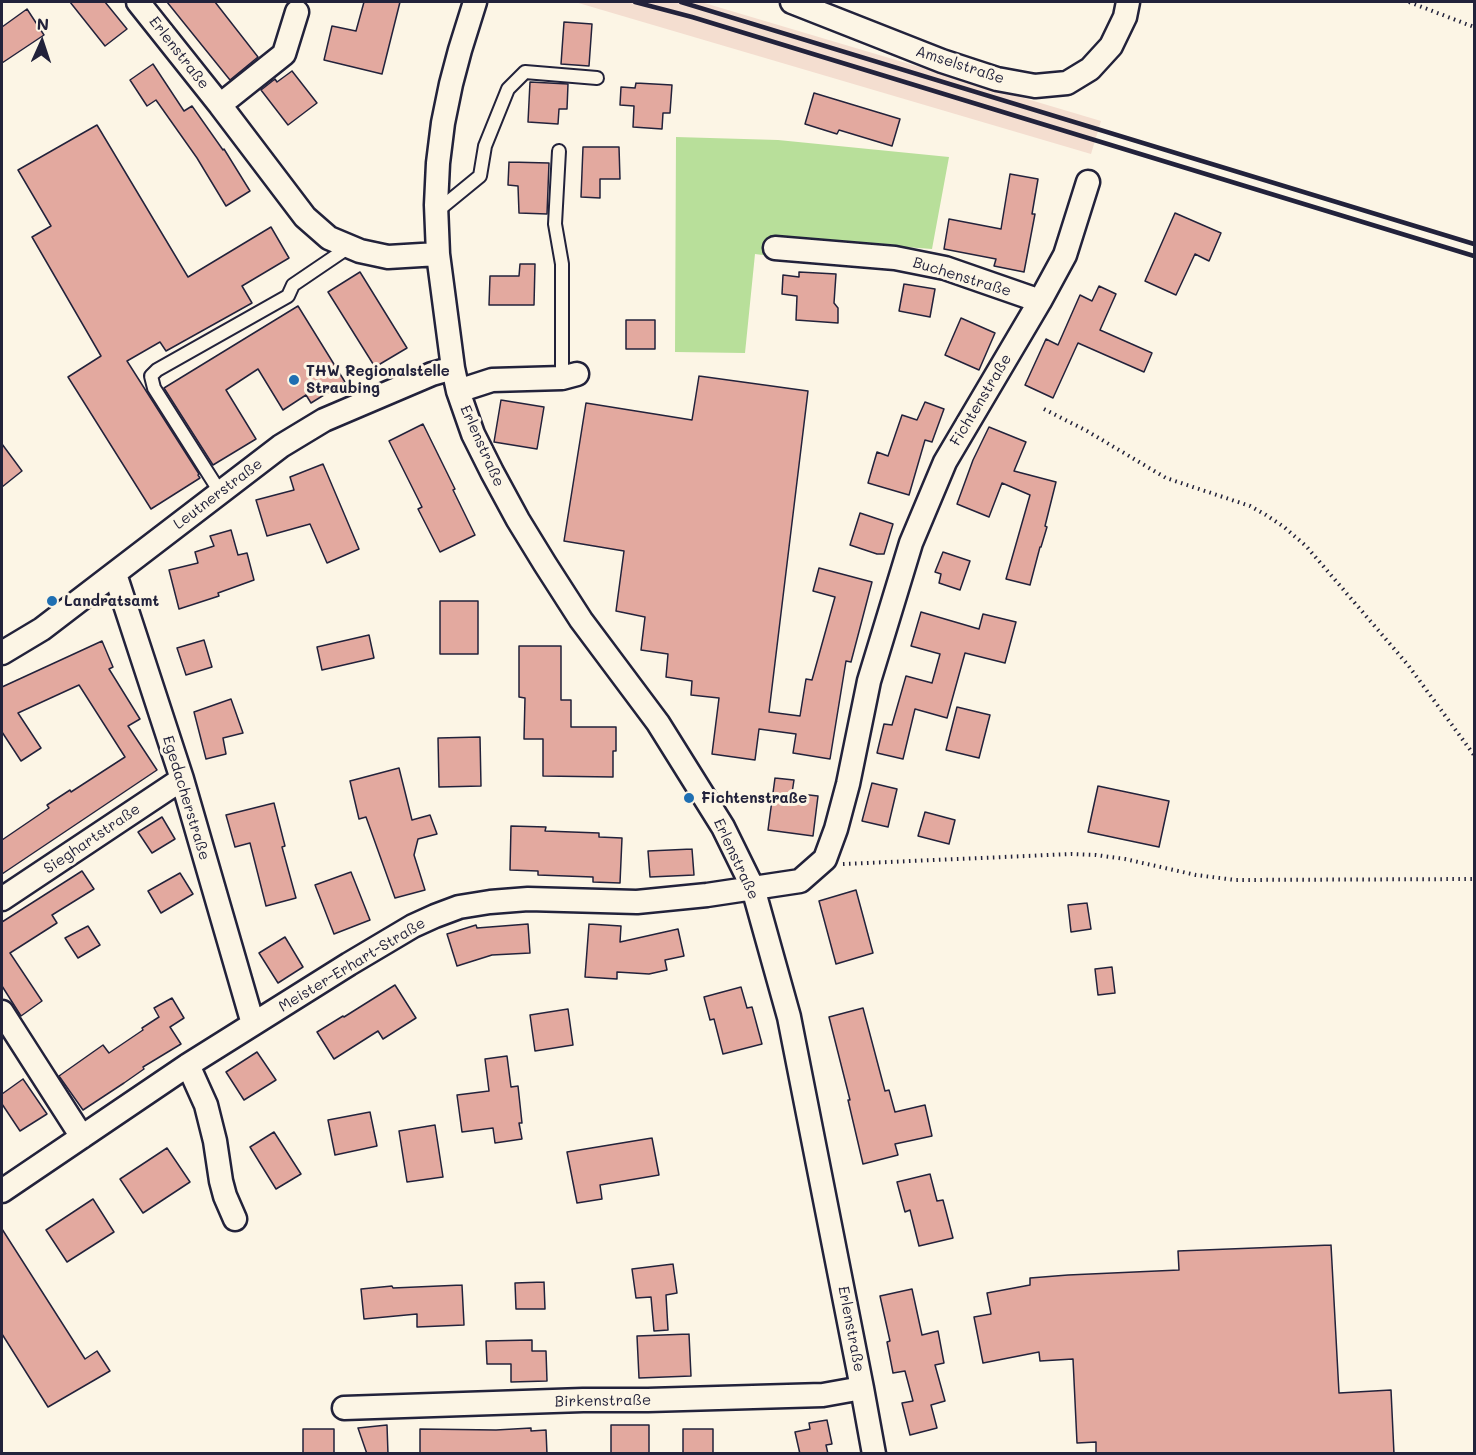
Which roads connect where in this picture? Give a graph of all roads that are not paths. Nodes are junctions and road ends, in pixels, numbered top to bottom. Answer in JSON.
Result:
{"nodes":[{"id":1,"x":138,"y":2,"type":"edge"},
{"id":2,"x":792,"y":2,"type":"edge"},
{"id":3,"x":1128,"y":2,"type":"edge"},
{"id":4,"x":473,"y":8,"type":"edge"},
{"id":5,"x":297,"y":12,"type":"dead end"},
{"id":6,"x":597,"y":78,"type":"dead end"},
{"id":7,"x":220,"y":105,"type":"junction"},
{"id":8,"x":560,"y":151,"type":"dead end"},
{"id":9,"x":1088,"y":182,"type":"dead end"},
{"id":10,"x":436,"y":212,"type":"junction"},
{"id":11,"x":349,"y":247,"type":"junction"},
{"id":12,"x":775,"y":248,"type":"dead end"},
{"id":13,"x":438,"y":254,"type":"junction"},
{"id":14,"x":1040,"y":301,"type":"junction"},
{"id":15,"x":453,"y":368,"type":"junction"},
{"id":16,"x":569,"y":376,"type":"joint"},
{"id":17,"x":458,"y":391,"type":"junction"},
{"id":18,"x":220,"y":492,"type":"junction"},
{"id":19,"x":115,"y":574,"type":"junction"},
{"id":20,"x":2,"y":653,"type":"edge"},
{"id":21,"x":182,"y":779,"type":"junction"},
{"id":22,"x":753,"y":888,"type":"junction"},
{"id":23,"x":2,"y":898,"type":"edge"},
{"id":24,"x":2,"y":1012,"type":"edge"},
{"id":25,"x":253,"y":1024,"type":"junction"},
{"id":26,"x":188,"y":1065,"type":"junction"},
{"id":27,"x":82,"y":1137,"type":"junction"},
{"id":28,"x":2,"y":1191,"type":"edge"},
{"id":29,"x":235,"y":1219,"type":"dead end"},
{"id":30,"x":862,"y":1388,"type":"junction"},
{"id":31,"x":344,"y":1408,"type":"dead end"},
{"id":32,"x":874,"y":1454,"type":"edge"}],
"edges":[{"from":1,"to":7,"type":"street","name":"Erlenstraße"},
{"from":2,"to":3,"type":"street","name":"Amselstraße"},
{"from":4,"to":10,"type":"street","name":"Erlenstraße"},
{"from":5,"to":7,"type":"street","name":"Erlenstraße"},
{"from":6,"to":10,"type":"lane"},
{"from":7,"to":11,"type":"street","name":"Erlenstraße"},
{"from":8,"to":16,"type":"lane"},
{"from":9,"to":14,"type":"street","name":"Fichtenstraße"},
{"from":10,"to":13,"type":"street","name":"Erlenstraße"},
{"from":11,"to":13,"type":"street","name":"Erlenstraße"},
{"from":11,"to":18,"type":"lane"},
{"from":12,"to":14,"type":"street","name":"Buchenstraße"},
{"from":13,"to":15,"type":"street","name":"Erlenstraße"},
{"from":14,"to":22,"type":"street","name":"Fichtenstraße"},
{"from":15,"to":17,"type":"street","name":"Erlenstraße"},
{"from":15,"to":18,"type":"street","name":"Leutnerstraße"},
{"from":16,"to":17,"type":"street"},
{"from":17,"to":22,"type":"street","name":"Erlenstraße"},
{"from":18,"to":19,"type":"street","name":"Leutnerstraße"},
{"from":19,"to":20,"type":"street","name":"Leutnerstraße"},
{"from":19,"to":21,"type":"street","name":"Egedacherstraße"},
{"from":21,"to":23,"type":"street","name":"Sieghartstraße"},
{"from":21,"to":25,"type":"street","name":"Egedacherstraße"},
{"from":22,"to":25,"type":"street","name":"Meister-Erhart-Straße"},
{"from":22,"to":30,"type":"street","name":"Erlenstraße"},
{"from":24,"to":27,"type":"street"},
{"from":25,"to":26,"type":"street","name":"Meister-Erhart-Straße"},
{"from":26,"to":27,"type":"street","name":"Meister-Erhart-Straße"},
{"from":26,"to":29,"type":"street"},
{"from":27,"to":28,"type":"street","name":"Meister-Erhart-Straße"},
{"from":30,"to":31,"type":"street","name":"Birkenstraße"},
{"from":30,"to":32,"type":"street","name":"Erlenstraße"}]}
